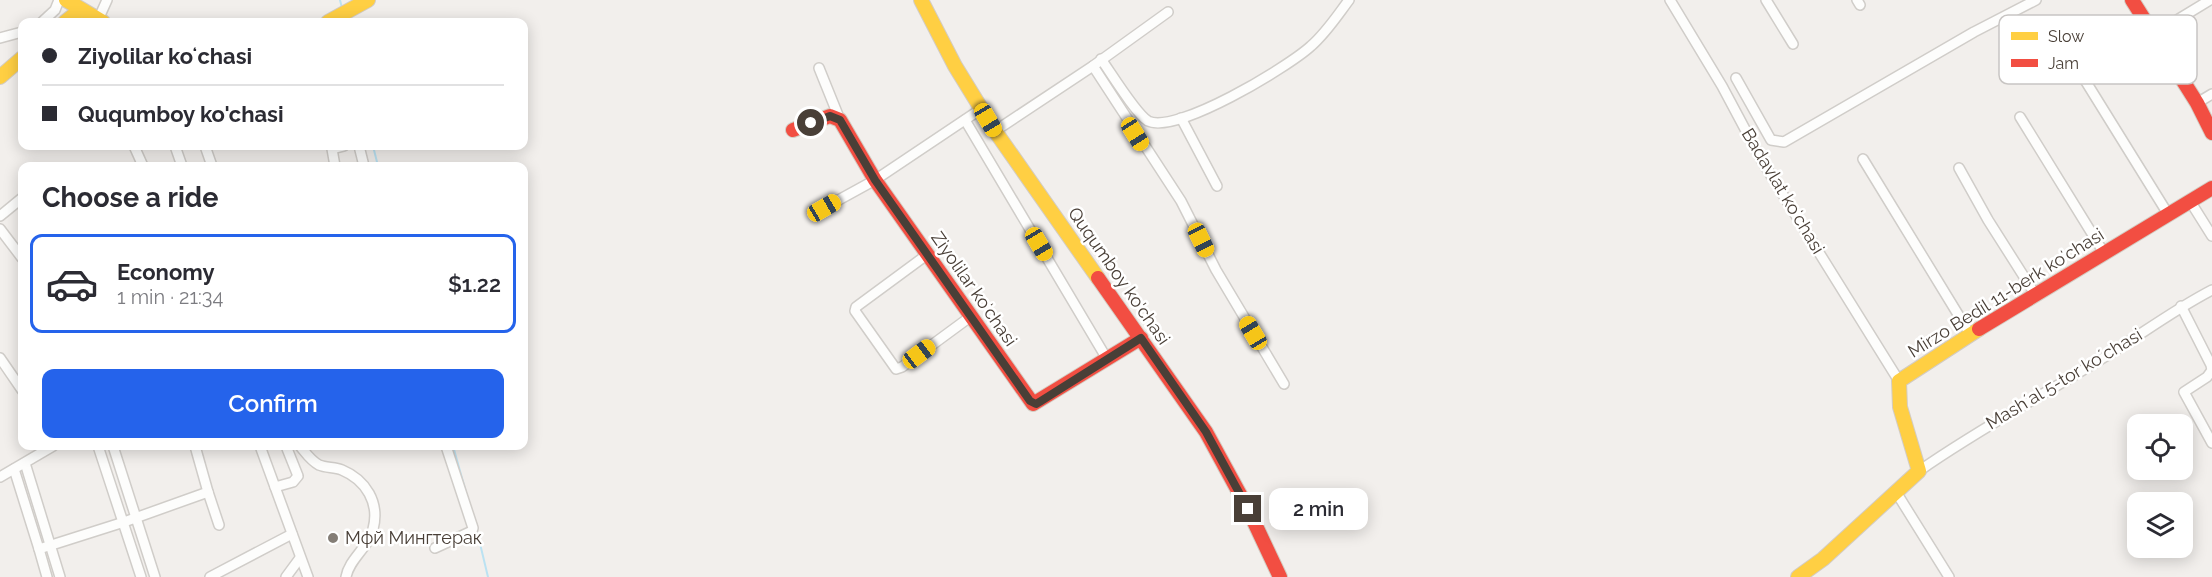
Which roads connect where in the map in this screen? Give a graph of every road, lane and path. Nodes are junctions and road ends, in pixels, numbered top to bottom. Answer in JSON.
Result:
{"nodes":[{"id":1,"x":58,"y":0,"type":"edge"},
{"id":2,"x":66,"y":0,"type":"edge"},
{"id":3,"x":107,"y":0,"type":"edge"},
{"id":4,"x":369,"y":0,"type":"edge"},
{"id":5,"x":1349,"y":0,"type":"edge"},
{"id":6,"x":1670,"y":0,"type":"edge"},
{"id":7,"x":1766,"y":0,"type":"edge"},
{"id":8,"x":2036,"y":0,"type":"edge"},
{"id":9,"x":2133,"y":0,"type":"edge"},
{"id":10,"x":2210,"y":0,"type":"edge"},
{"id":11,"x":924,"y":1,"type":"edge"},
{"id":12,"x":80,"y":10,"type":"junction"},
{"id":13,"x":1168,"y":12,"type":"dead end"},
{"id":14,"x":2007,"y":15,"type":"edge"},
{"id":15,"x":2142,"y":15,"type":"edge"},
{"id":16,"x":2185,"y":15,"type":"edge"},
{"id":17,"x":46,"y":18,"type":"edge"},
{"id":18,"x":70,"y":18,"type":"edge"},
{"id":19,"x":95,"y":18,"type":"edge"},
{"id":20,"x":101,"y":18,"type":"edge"},
{"id":21,"x":335,"y":18,"type":"edge"},
{"id":22,"x":1999,"y":19,"type":"edge"},
{"id":23,"x":18,"y":33,"type":"edge"},
{"id":24,"x":0,"y":38,"type":"edge"},
{"id":25,"x":1793,"y":44,"type":"dead end"},
{"id":26,"x":1101,"y":59,"type":"junction"},
{"id":27,"x":18,"y":61,"type":"edge"},
{"id":28,"x":1093,"y":66,"type":"junction"},
{"id":29,"x":819,"y":68,"type":"dead end"},
{"id":30,"x":0,"y":77,"type":"edge"},
{"id":31,"x":1736,"y":78,"type":"dead end"},
{"id":32,"x":2087,"y":84,"type":"edge"},
{"id":33,"x":2185,"y":84,"type":"edge"},
{"id":34,"x":2212,"y":94,"type":"edge"},
{"id":35,"x":2197,"y":104,"type":"junction"},
{"id":36,"x":981,"y":109,"type":"junction"},
{"id":37,"x":2020,"y":117,"type":"dead end"},
{"id":38,"x":1181,"y":118,"type":"junction"},
{"id":39,"x":840,"y":120,"type":"junction"},
{"id":40,"x":965,"y":120,"type":"junction"},
{"id":41,"x":793,"y":130,"type":"dead end"},
{"id":42,"x":995,"y":131,"type":"junction"},
{"id":43,"x":2212,"y":133,"type":"edge"},
{"id":44,"x":1863,"y":159,"type":"dead end"},
{"id":45,"x":1959,"y":168,"type":"dead end"},
{"id":46,"x":875,"y":180,"type":"junction"},
{"id":47,"x":1217,"y":186,"type":"dead end"},
{"id":48,"x":2212,"y":188,"type":"edge"},
{"id":49,"x":18,"y":201,"type":"edge"},
{"id":50,"x":2190,"y":201,"type":"junction"},
{"id":51,"x":824,"y":208,"type":"dead end"},
{"id":52,"x":2168,"y":214,"type":"junction"},
{"id":53,"x":0,"y":216,"type":"edge"},
{"id":54,"x":0,"y":229,"type":"edge"},
{"id":55,"x":2212,"y":236,"type":"edge"},
{"id":56,"x":18,"y":253,"type":"edge"},
{"id":57,"x":928,"y":254,"type":"junction"},
{"id":58,"x":2104,"y":254,"type":"junction"},
{"id":59,"x":2212,"y":290,"type":"edge"},
{"id":60,"x":2035,"y":294,"type":"junction"},
{"id":61,"x":2181,"y":306,"type":"junction"},
{"id":62,"x":970,"y":316,"type":"junction"},
{"id":63,"x":1970,"y":334,"type":"junction"},
{"id":64,"x":1141,"y":338,"type":"junction"},
{"id":65,"x":0,"y":358,"type":"edge"},
{"id":66,"x":1107,"y":359,"type":"junction"},
{"id":67,"x":1899,"y":381,"type":"junction"},
{"id":68,"x":18,"y":384,"type":"edge"},
{"id":69,"x":1284,"y":384,"type":"dead end"},
{"id":70,"x":2212,"y":443,"type":"edge"},
{"id":71,"x":46,"y":450,"type":"edge"},
{"id":72,"x":99,"y":450,"type":"edge"},
{"id":73,"x":114,"y":450,"type":"edge"},
{"id":74,"x":196,"y":450,"type":"edge"},
{"id":75,"x":261,"y":450,"type":"edge"},
{"id":76,"x":288,"y":450,"type":"edge"},
{"id":77,"x":303,"y":450,"type":"edge"},
{"id":78,"x":447,"y":450,"type":"edge"},
{"id":79,"x":25,"y":463,"type":"junction"},
{"id":80,"x":14,"y":469,"type":"junction"},
{"id":81,"x":1919,"y":471,"type":"junction"},
{"id":82,"x":0,"y":477,"type":"edge"},
{"id":83,"x":275,"y":487,"type":"junction"},
{"id":84,"x":208,"y":492,"type":"junction"},
{"id":85,"x":1896,"y":492,"type":"junction"},
{"id":86,"x":137,"y":518,"type":"junction"},
{"id":87,"x":124,"y":522,"type":"junction"},
{"id":88,"x":219,"y":525,"type":"dead end"},
{"id":89,"x":292,"y":534,"type":"junction"},
{"id":90,"x":51,"y":545,"type":"junction"},
{"id":91,"x":435,"y":548,"type":"dead end"},
{"id":92,"x":39,"y":549,"type":"junction"},
{"id":93,"x":300,"y":558,"type":"junction"},
{"id":94,"x":47,"y":577,"type":"edge"},
{"id":95,"x":60,"y":577,"type":"edge"},
{"id":96,"x":141,"y":577,"type":"edge"},
{"id":97,"x":155,"y":577,"type":"edge"},
{"id":98,"x":210,"y":577,"type":"edge"},
{"id":99,"x":286,"y":577,"type":"edge"},
{"id":100,"x":308,"y":577,"type":"edge"},
{"id":101,"x":346,"y":577,"type":"edge"},
{"id":102,"x":1280,"y":577,"type":"edge"},
{"id":103,"x":1798,"y":577,"type":"edge"},
{"id":104,"x":1949,"y":577,"type":"edge"}],
"edges":[{"from":1,"to":17,"type":"street"},
{"from":2,"to":12,"type":"street"},
{"from":3,"to":20,"type":"street"},
{"from":4,"to":21,"type":"street"},
{"from":5,"to":38,"type":"street"},
{"from":6,"to":67,"type":"street","name":"Badavlat koʻchasi"},
{"from":7,"to":25,"type":"street"},
{"from":8,"to":14,"type":"street"},
{"from":9,"to":15,"type":"street"},
{"from":10,"to":16,"type":"street"},
{"from":11,"to":36,"type":"street","name":"Ququmboy ko'chasi"},
{"from":12,"to":18,"type":"street"},
{"from":12,"to":19,"type":"street"},
{"from":13,"to":26,"type":"street"},
{"from":22,"to":31,"type":"street"},
{"from":23,"to":24,"type":"street"},
{"from":26,"to":28,"type":"street"},
{"from":26,"to":38,"type":"street"},
{"from":27,"to":30,"type":"street"},
{"from":28,"to":42,"type":"street"},
{"from":28,"to":69,"type":"street"},
{"from":29,"to":39,"type":"street","name":"Ziyolilar koʻchasi"},
{"from":32,"to":52,"type":"street"},
{"from":33,"to":35,"type":"street"},
{"from":34,"to":35,"type":"street"},
{"from":35,"to":43,"type":"street"},
{"from":36,"to":40,"type":"street"},
{"from":36,"to":42,"type":"street","name":"Ququmboy ko'chasi"},
{"from":37,"to":58,"type":"street"},
{"from":38,"to":47,"type":"street"},
{"from":39,"to":41,"type":"street"},
{"from":39,"to":46,"type":"street","name":"Ziyolilar koʻchasi"},
{"from":40,"to":46,"type":"street"},
{"from":40,"to":66,"type":"street"},
{"from":42,"to":64,"type":"street","name":"Ququmboy ko'chasi"},
{"from":44,"to":63,"type":"street"},
{"from":45,"to":60,"type":"street"},
{"from":46,"to":51,"type":"street"},
{"from":46,"to":57,"type":"street","name":"Ziyolilar koʻchasi"},
{"from":48,"to":50,"type":"street","name":"Mirzo Bedil 11-berk koʻchasi"},
{"from":49,"to":53,"type":"street"},
{"from":50,"to":52,"type":"street","name":"Mirzo Bedil 11-berk koʻchasi"},
{"from":50,"to":55,"type":"street"},
{"from":52,"to":58,"type":"street","name":"Mirzo Bedil 11-berk koʻchasi"},
{"from":54,"to":56,"type":"street"},
{"from":57,"to":62,"type":"street","name":"Ziyolilar koʻchasi"},
{"from":57,"to":62,"type":"street"},
{"from":58,"to":60,"type":"street","name":"Mirzo Bedil 11-berk koʻchasi"},
{"from":59,"to":61,"type":"street","name":"Mashʼal 5-tor koʼchasi"},
{"from":60,"to":63,"type":"street","name":"Mirzo Bedil 11-berk koʻchasi"},
{"from":61,"to":70,"type":"street"},
{"from":61,"to":81,"type":"street","name":"Mashʼal 5-tor koʼchasi"},
{"from":62,"to":66,"type":"street","name":"Ziyolilar koʻchasi"},
{"from":63,"to":67,"type":"street","name":"Mirzo Bedil 11-berk koʻchasi"},
{"from":64,"to":66,"type":"street"},
{"from":64,"to":102,"type":"street","name":"Ququmboy ko'chasi"},
{"from":65,"to":68,"type":"street"},
{"from":67,"to":81,"type":"street","name":"Mirzo Bedil 11-berk koʻchasi"},
{"from":71,"to":79,"type":"street"},
{"from":72,"to":87,"type":"street"},
{"from":73,"to":86,"type":"street"},
{"from":74,"to":84,"type":"street"},
{"from":75,"to":83,"type":"street"},
{"from":76,"to":83,"type":"street"},
{"from":77,"to":101,"type":"street"},
{"from":78,"to":91,"type":"street"},
{"from":79,"to":80,"type":"street"},
{"from":79,"to":90,"type":"street"},
{"from":80,"to":82,"type":"street"},
{"from":80,"to":92,"type":"street"},
{"from":81,"to":85,"type":"street"},
{"from":83,"to":89,"type":"street"},
{"from":84,"to":86,"type":"street"},
{"from":84,"to":88,"type":"street"},
{"from":85,"to":103,"type":"street"},
{"from":85,"to":104,"type":"street"},
{"from":86,"to":87,"type":"street"},
{"from":86,"to":97,"type":"street"},
{"from":87,"to":90,"type":"street"},
{"from":87,"to":96,"type":"street"},
{"from":89,"to":93,"type":"street"},
{"from":89,"to":98,"type":"street"},
{"from":90,"to":92,"type":"street"},
{"from":90,"to":95,"type":"street"},
{"from":92,"to":94,"type":"street"},
{"from":93,"to":99,"type":"street"},
{"from":93,"to":100,"type":"street"}]}
